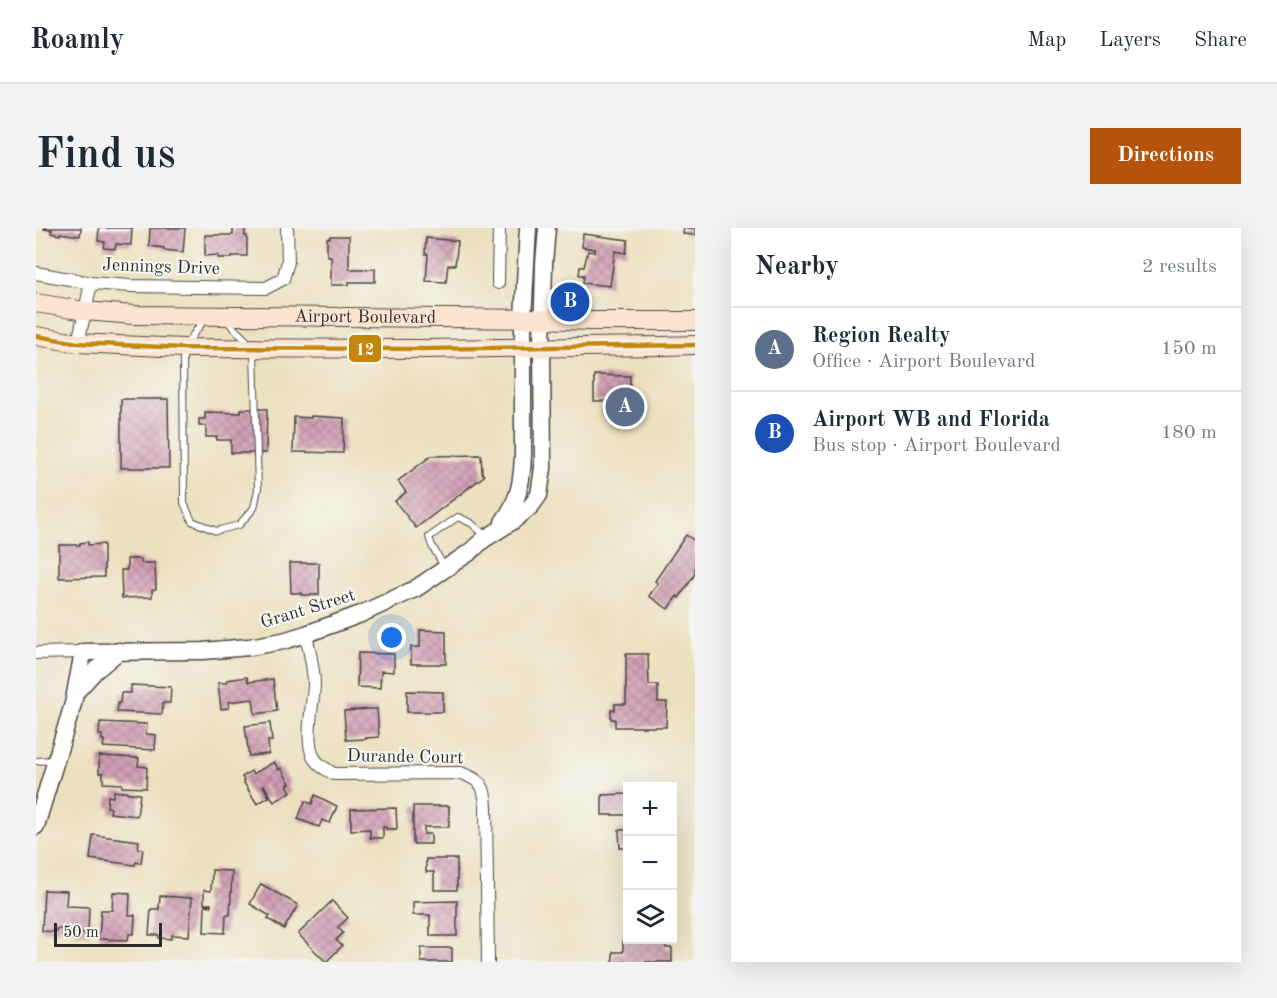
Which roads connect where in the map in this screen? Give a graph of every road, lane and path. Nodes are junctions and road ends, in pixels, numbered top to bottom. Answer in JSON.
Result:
{"nodes":[{"id":1,"x":287,"y":228,"type":"edge"},
{"id":2,"x":499,"y":228,"type":"edge"},
{"id":3,"x":528,"y":228,"type":"edge"},
{"id":4,"x":547,"y":228,"type":"edge"},
{"id":5,"x":36,"y":273,"type":"edge"},
{"id":6,"x":91,"y":283,"type":"junction"},
{"id":7,"x":498,"y":283,"type":"dead end"},
{"id":8,"x":36,"y":303,"type":"edge"},
{"id":9,"x":85,"y":310,"type":"junction"},
{"id":10,"x":215,"y":316,"type":"junction"},
{"id":11,"x":523,"y":319,"type":"junction"},
{"id":12,"x":543,"y":319,"type":"junction"},
{"id":13,"x":695,"y":321,"type":"edge"},
{"id":14,"x":36,"y":336,"type":"edge"},
{"id":15,"x":78,"y":343,"type":"junction"},
{"id":16,"x":695,"y":345,"type":"edge"},
{"id":17,"x":183,"y":348,"type":"junction"},
{"id":18,"x":254,"y":348,"type":"junction"},
{"id":19,"x":523,"y":348,"type":"junction"},
{"id":20,"x":542,"y":348,"type":"junction"},
{"id":21,"x":492,"y":534,"type":"junction"},
{"id":22,"x":446,"y":568,"type":"junction"},
{"id":23,"x":306,"y":634,"type":"junction"},
{"id":24,"x":119,"y":651,"type":"junction"},
{"id":25,"x":83,"y":652,"type":"junction"},
{"id":26,"x":36,"y":653,"type":"edge"},
{"id":27,"x":75,"y":693,"type":"junction"},
{"id":28,"x":56,"y":760,"type":"junction"},
{"id":29,"x":36,"y":761,"type":"edge"},
{"id":30,"x":36,"y":826,"type":"edge"},
{"id":31,"x":488,"y":962,"type":"edge"}],
"edges":[{"from":1,"to":6,"type":"street","name":"Jennings Drive"},
{"from":2,"to":7,"type":"street"},
{"from":3,"to":11,"type":"street"},
{"from":4,"to":12,"type":"street","name":"Grant Street"},
{"from":5,"to":6,"type":"street","name":"Jennings Drive"},
{"from":6,"to":9,"type":"street"},
{"from":8,"to":9,"type":"main road","name":"Airport Boulevard"},
{"from":9,"to":10,"type":"main road","name":"Airport Boulevard"},
{"from":9,"to":15,"type":"street"},
{"from":10,"to":11,"type":"main road","name":"Airport Boulevard"},
{"from":10,"to":17,"type":"lane"},
{"from":10,"to":18,"type":"lane"},
{"from":11,"to":12,"type":"main road","name":"Airport Boulevard"},
{"from":11,"to":19,"type":"street"},
{"from":12,"to":13,"type":"main road","name":"Airport Boulevard"},
{"from":12,"to":20,"type":"street","name":"Grant Street"},
{"from":14,"to":15,"type":"main road","name":"Airport Boulevard"},
{"from":15,"to":17,"type":"main road","name":"Airport Boulevard"},
{"from":16,"to":20,"type":"main road","name":"Airport Boulevard"},
{"from":17,"to":18,"type":"main road","name":"Airport Boulevard"},
{"from":17,"to":18,"type":"lane"},
{"from":18,"to":19,"type":"main road","name":"Airport Boulevard"},
{"from":19,"to":20,"type":"main road","name":"Airport Boulevard"},
{"from":19,"to":21,"type":"street"},
{"from":20,"to":21,"type":"street","name":"Grant Street"},
{"from":21,"to":22,"type":"street","name":"Grant Street"},
{"from":21,"to":22,"type":"lane"},
{"from":22,"to":23,"type":"street","name":"Grant Street"},
{"from":23,"to":24,"type":"street","name":"Grant Street"},
{"from":23,"to":31,"type":"street","name":"Durande Court"},
{"from":24,"to":25,"type":"street","name":"Grant Street"},
{"from":24,"to":27,"type":"street"},
{"from":25,"to":26,"type":"street","name":"Grant Street"},
{"from":25,"to":27,"type":"street"},
{"from":27,"to":28,"type":"street"},
{"from":28,"to":29,"type":"lane"},
{"from":28,"to":30,"type":"street"}]}
